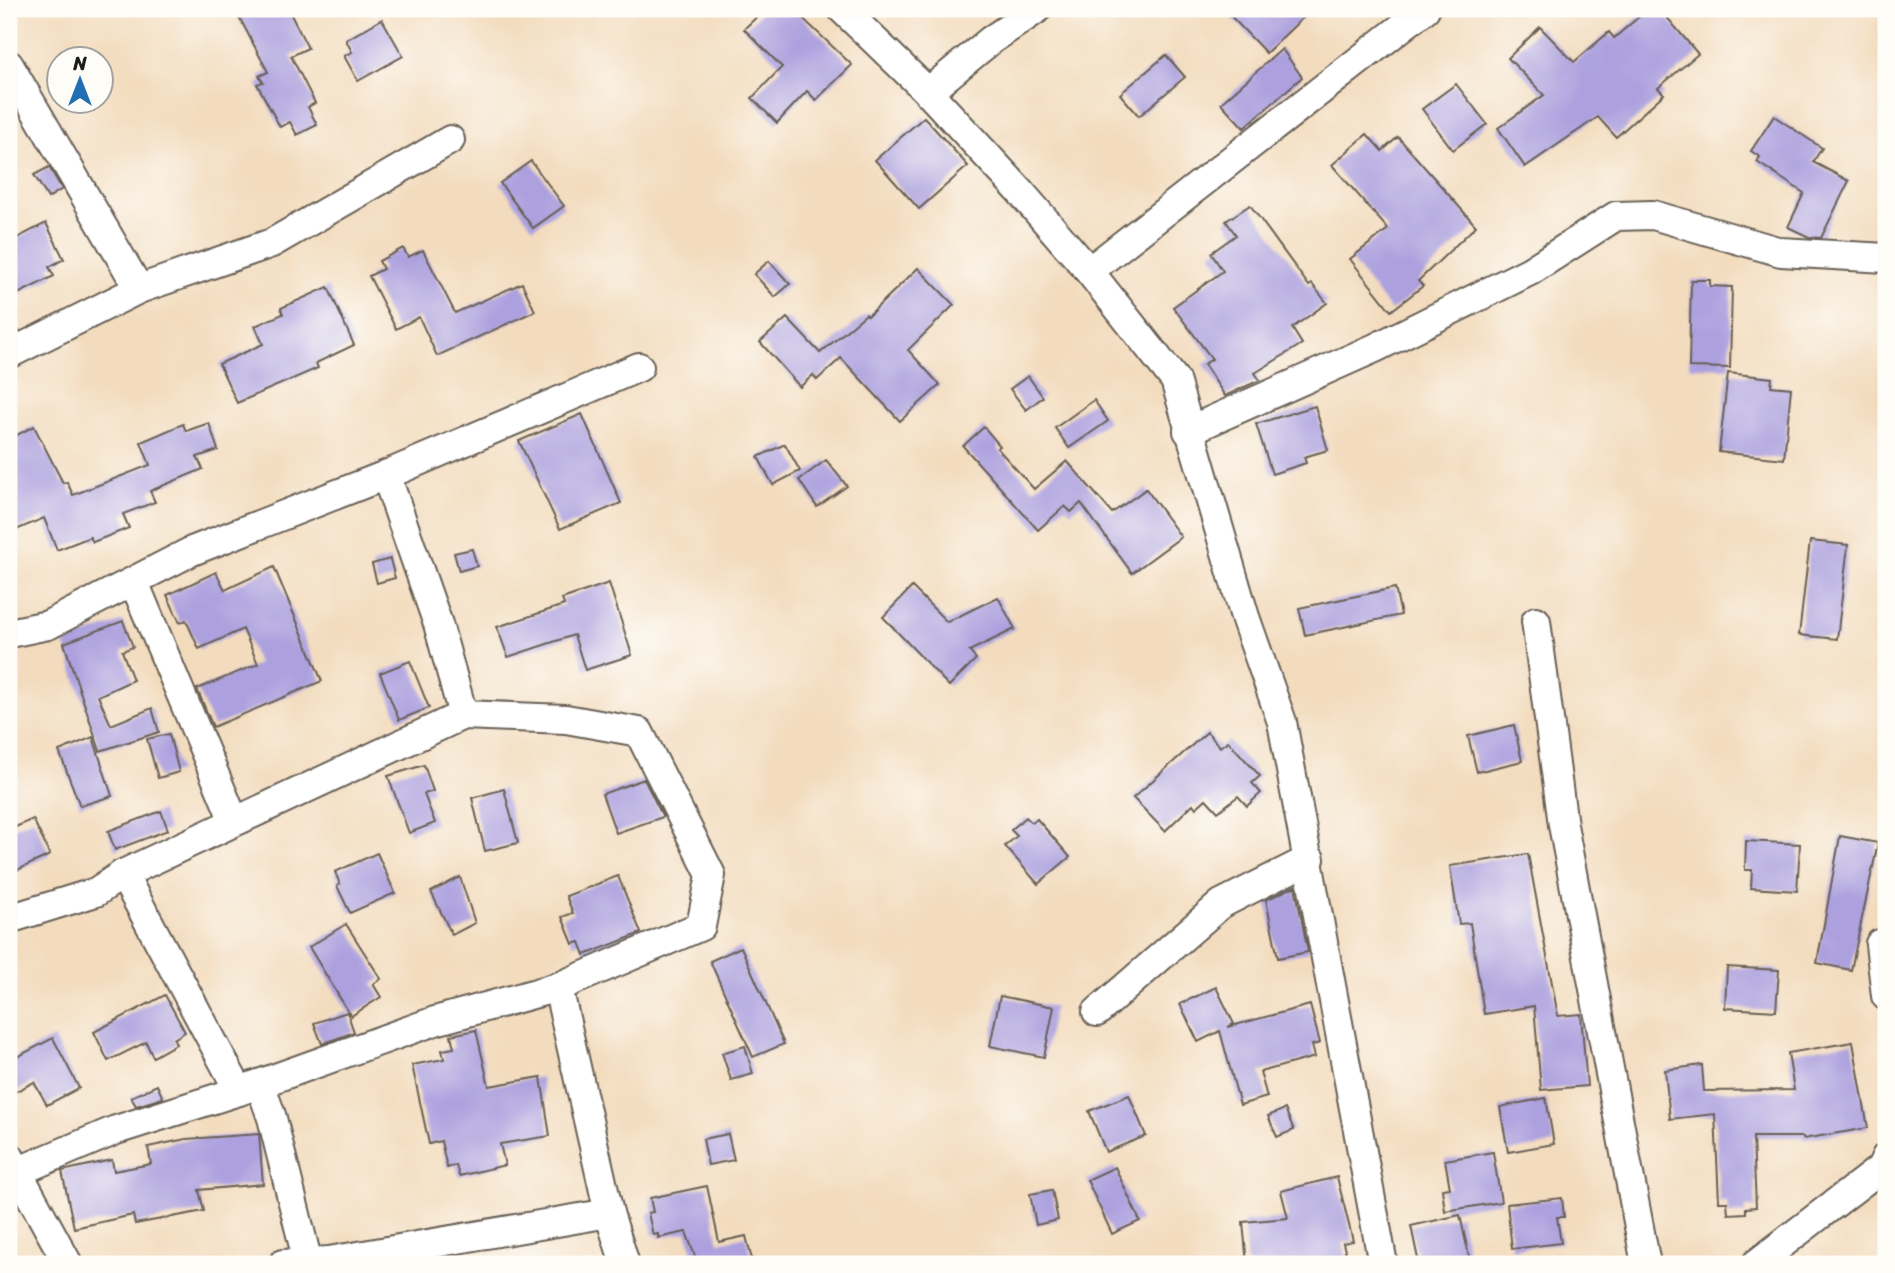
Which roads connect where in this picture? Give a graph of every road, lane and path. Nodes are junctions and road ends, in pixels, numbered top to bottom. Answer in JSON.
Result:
{"nodes":[{"id":1,"x":842,"y":9,"type":"edge"},
{"id":2,"x":1037,"y":9,"type":"edge"},
{"id":3,"x":1425,"y":9,"type":"edge"},
{"id":4,"x":9,"y":65,"type":"edge"},
{"id":5,"x":928,"y":92,"type":"junction"},
{"id":6,"x":450,"y":140,"type":"dead end"},
{"id":7,"x":1886,"y":258,"type":"edge"},
{"id":8,"x":1089,"y":271,"type":"junction"},
{"id":9,"x":139,"y":289,"type":"junction"},
{"id":10,"x":9,"y":354,"type":"edge"},
{"id":11,"x":639,"y":367,"type":"dead end"},
{"id":12,"x":1188,"y":431,"type":"junction"},
{"id":13,"x":386,"y":475,"type":"junction"},
{"id":14,"x":134,"y":582,"type":"junction"},
{"id":15,"x":1536,"y":621,"type":"dead end"},
{"id":16,"x":9,"y":633,"type":"edge"},
{"id":17,"x":463,"y":715,"type":"junction"},
{"id":18,"x":234,"y":821,"type":"junction"},
{"id":19,"x":1310,"y":859,"type":"junction"},
{"id":20,"x":123,"y":874,"type":"junction"},
{"id":21,"x":9,"y":919,"type":"edge"},
{"id":22,"x":1880,"y":944,"type":"dead end"},
{"id":23,"x":558,"y":987,"type":"junction"},
{"id":24,"x":1886,"y":996,"type":"edge"},
{"id":25,"x":1097,"y":1012,"type":"dead end"},
{"id":26,"x":249,"y":1088,"type":"junction"},
{"id":27,"x":1886,"y":1157,"type":"edge"},
{"id":28,"x":14,"y":1163,"type":"edge"},
{"id":29,"x":610,"y":1213,"type":"junction"},
{"id":30,"x":296,"y":1263,"type":"edge"},
{"id":31,"x":68,"y":1264,"type":"edge"},
{"id":32,"x":625,"y":1264,"type":"edge"},
{"id":33,"x":1383,"y":1264,"type":"edge"},
{"id":34,"x":1646,"y":1264,"type":"edge"},
{"id":35,"x":1756,"y":1264,"type":"edge"}],
"edges":[{"from":1,"to":5,"type":"street"},
{"from":2,"to":5,"type":"street"},
{"from":3,"to":8,"type":"street"},
{"from":4,"to":9,"type":"street"},
{"from":5,"to":8,"type":"street"},
{"from":6,"to":9,"type":"street"},
{"from":7,"to":12,"type":"street"},
{"from":8,"to":12,"type":"street"},
{"from":9,"to":10,"type":"street"},
{"from":11,"to":13,"type":"street"},
{"from":12,"to":19,"type":"street"},
{"from":13,"to":14,"type":"street"},
{"from":13,"to":17,"type":"street"},
{"from":14,"to":16,"type":"street"},
{"from":14,"to":18,"type":"street"},
{"from":15,"to":34,"type":"street"},
{"from":17,"to":18,"type":"street"},
{"from":17,"to":23,"type":"street"},
{"from":18,"to":20,"type":"street"},
{"from":19,"to":25,"type":"street"},
{"from":19,"to":33,"type":"street"},
{"from":20,"to":21,"type":"street"},
{"from":20,"to":26,"type":"street"},
{"from":22,"to":24,"type":"street"},
{"from":23,"to":26,"type":"street"},
{"from":23,"to":29,"type":"street"},
{"from":26,"to":28,"type":"street"},
{"from":26,"to":30,"type":"street"},
{"from":27,"to":35,"type":"street"},
{"from":28,"to":31,"type":"street"},
{"from":29,"to":30,"type":"street"},
{"from":29,"to":32,"type":"street"}]}
